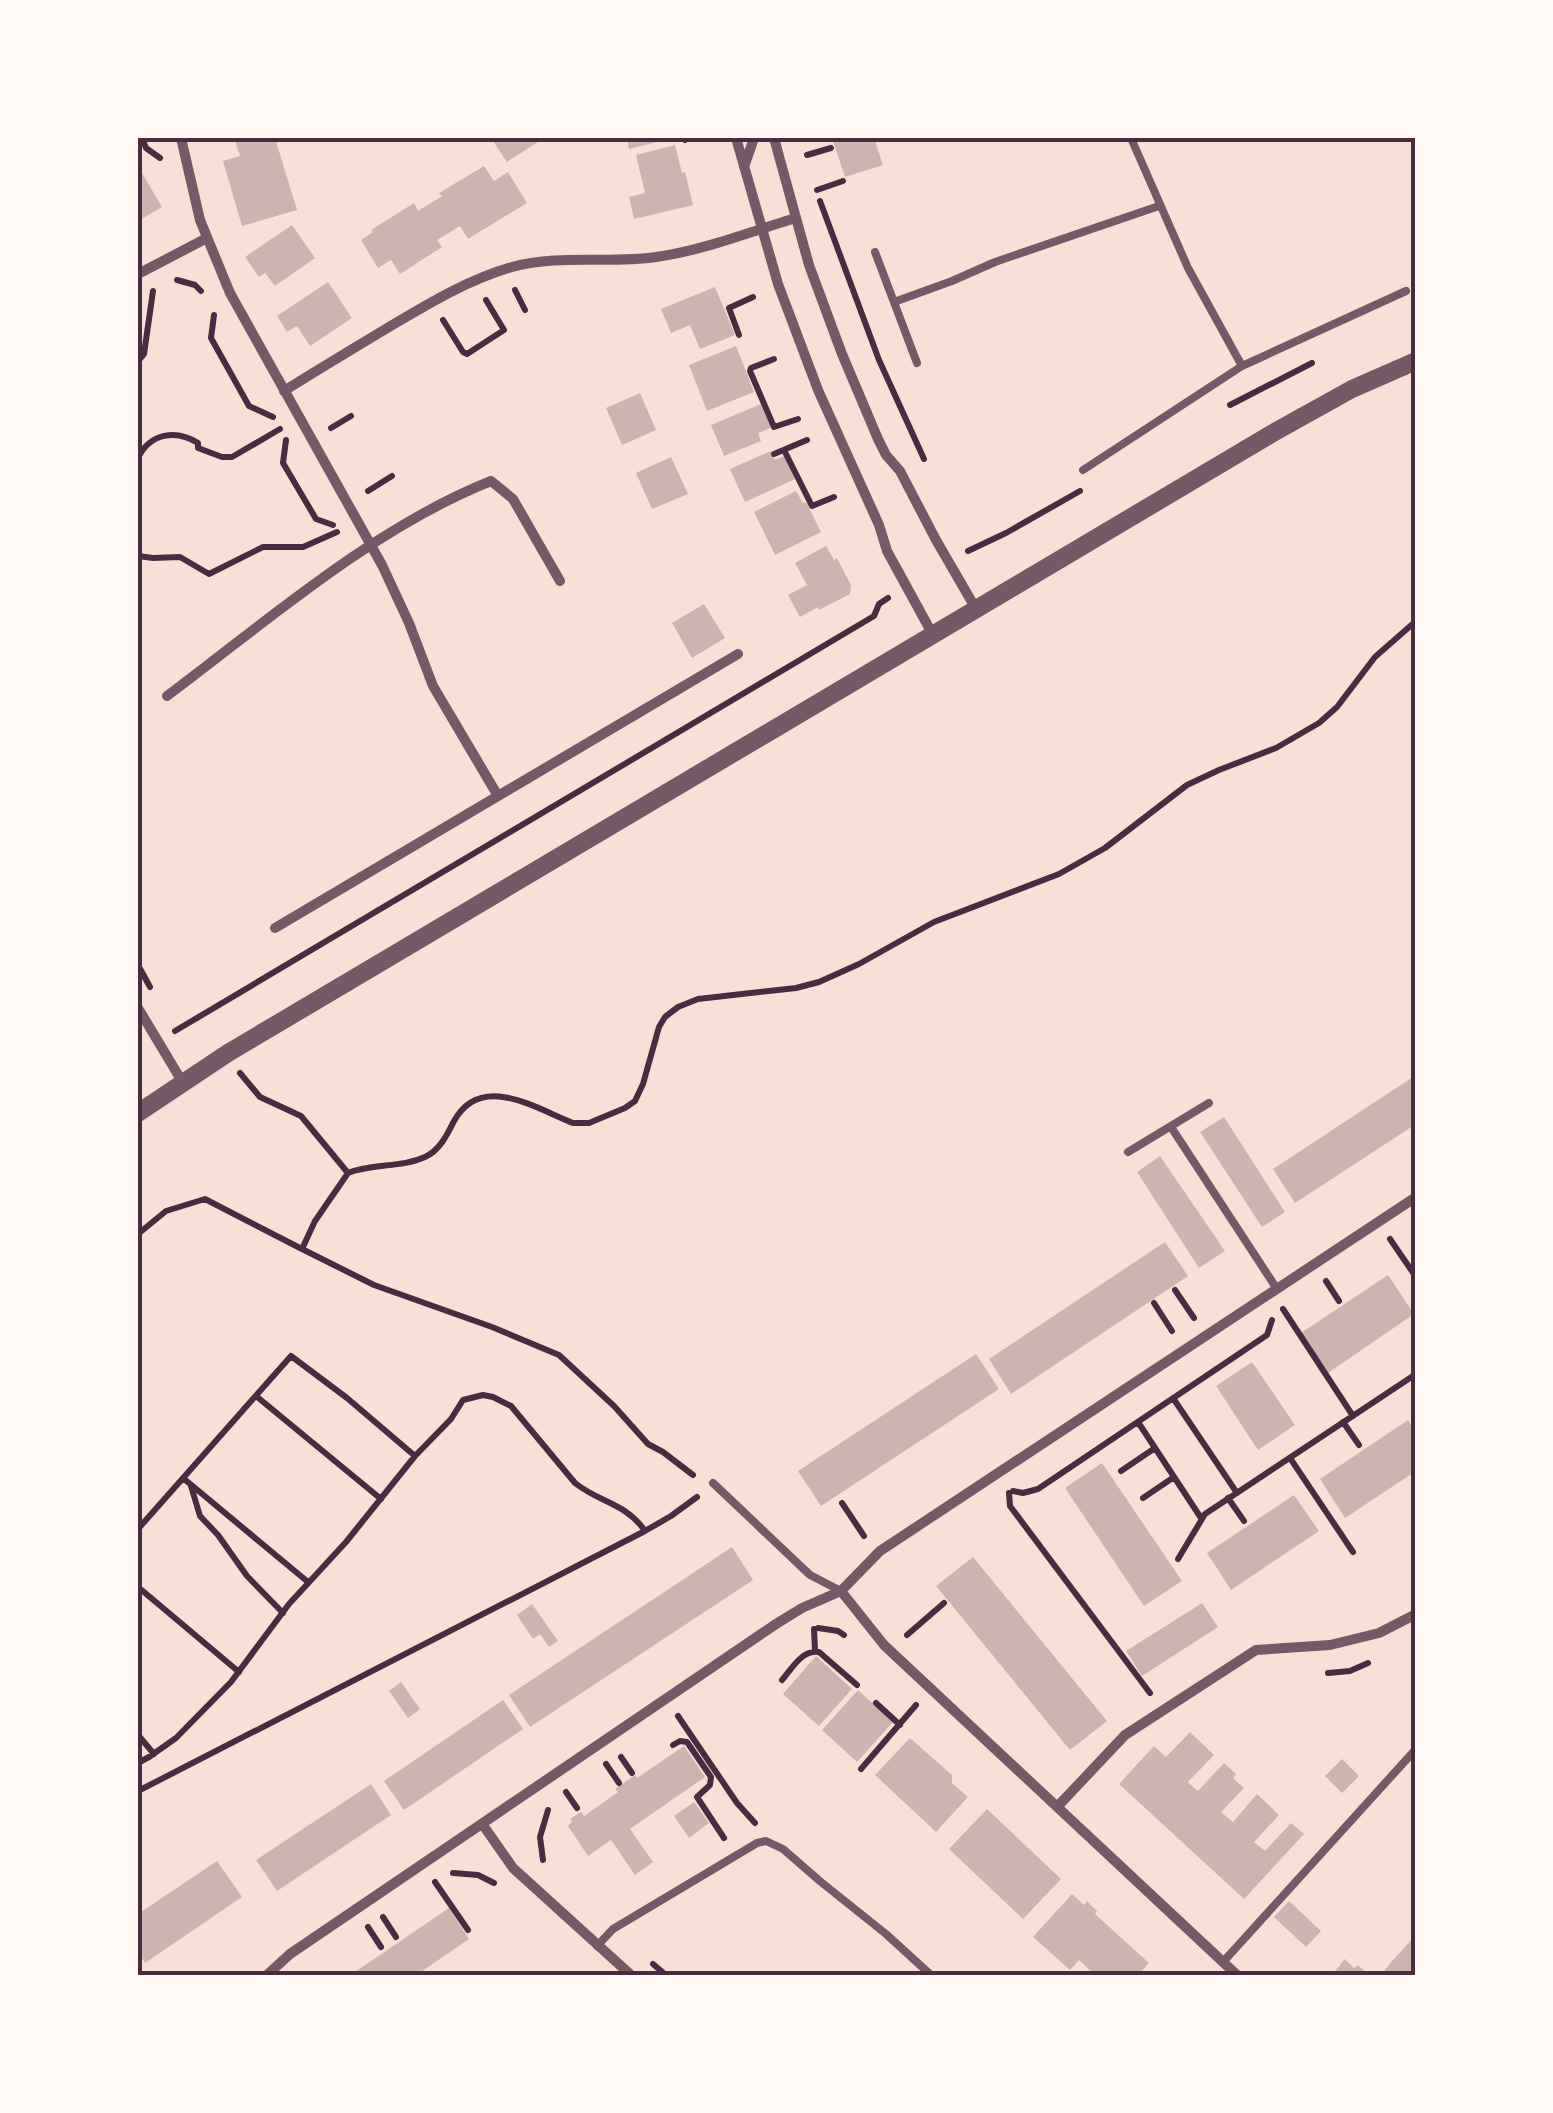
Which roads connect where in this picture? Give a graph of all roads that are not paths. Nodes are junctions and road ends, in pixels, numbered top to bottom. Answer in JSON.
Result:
{"nodes":[{"id":1,"x":181,"y":138,"type":"edge"},
{"id":2,"x":736,"y":138,"type":"edge"},
{"id":3,"x":754,"y":138,"type":"edge"},
{"id":4,"x":774,"y":138,"type":"edge"},
{"id":5,"x":1130,"y":138,"type":"edge"},
{"id":6,"x":744,"y":168,"type":"junction"},
{"id":7,"x":1159,"y":206,"type":"junction"},
{"id":8,"x":796,"y":218,"type":"junction"},
{"id":9,"x":760,"y":229,"type":"junction"},
{"id":10,"x":207,"y":238,"type":"junction"},
{"id":11,"x":876,"y":252,"type":"dead end"},
{"id":12,"x":138,"y":274,"type":"edge"},
{"id":13,"x":1406,"y":291,"type":"dead end"},
{"id":14,"x":894,"y":302,"type":"junction"},
{"id":15,"x":1416,"y":361,"type":"edge"},
{"id":16,"x":917,"y":363,"type":"dead end"},
{"id":17,"x":1242,"y":366,"type":"junction"},
{"id":18,"x":284,"y":390,"type":"junction"},
{"id":19,"x":1083,"y":470,"type":"dead end"},
{"id":20,"x":371,"y":545,"type":"junction"},
{"id":21,"x":560,"y":581,"type":"dead end"},
{"id":22,"x":976,"y":609,"type":"junction"},
{"id":23,"x":933,"y":635,"type":"junction"},
{"id":24,"x":738,"y":654,"type":"dead end"},
{"id":25,"x":167,"y":696,"type":"dead end"},
{"id":26,"x":498,"y":796,"type":"junction"},
{"id":27,"x":275,"y":928,"type":"dead end"},
{"id":28,"x":138,"y":1008,"type":"edge"},
{"id":29,"x":183,"y":1083,"type":"junction"},
{"id":30,"x":1210,"y":1103,"type":"dead end"},
{"id":31,"x":138,"y":1113,"type":"edge"},
{"id":32,"x":1172,"y":1127,"type":"junction"},
{"id":33,"x":1128,"y":1152,"type":"dead end"},
{"id":34,"x":1416,"y":1197,"type":"edge"},
{"id":35,"x":1277,"y":1289,"type":"junction"},
{"id":36,"x":713,"y":1484,"type":"road end"},
{"id":37,"x":841,"y":1591,"type":"junction"},
{"id":38,"x":1416,"y":1614,"type":"edge"},
{"id":39,"x":1416,"y":1750,"type":"edge"},
{"id":40,"x":1058,"y":1806,"type":"junction"},
{"id":41,"x":483,"y":1825,"type":"junction"},
{"id":42,"x":598,"y":1946,"type":"junction"},
{"id":43,"x":1223,"y":1962,"type":"junction"},
{"id":44,"x":266,"y":1976,"type":"edge"},
{"id":45,"x":632,"y":1976,"type":"edge"},
{"id":46,"x":932,"y":1976,"type":"edge"},
{"id":47,"x":1238,"y":1976,"type":"edge"}],
"edges":[{"from":1,"to":10,"type":"street"},
{"from":2,"to":6,"type":"street"},
{"from":3,"to":6,"type":"street"},
{"from":4,"to":8,"type":"street"},
{"from":5,"to":7,"type":"lane"},
{"from":6,"to":9,"type":"street"},
{"from":7,"to":14,"type":"lane"},
{"from":7,"to":17,"type":"lane"},
{"from":8,"to":9,"type":"street"},
{"from":8,"to":22,"type":"street"},
{"from":9,"to":18,"type":"street"},
{"from":9,"to":23,"type":"street"},
{"from":10,"to":12,"type":"street"},
{"from":10,"to":18,"type":"street"},
{"from":11,"to":14,"type":"lane"},
{"from":13,"to":17,"type":"lane"},
{"from":14,"to":16,"type":"lane"},
{"from":15,"to":22,"type":"street"},
{"from":17,"to":19,"type":"lane"},
{"from":18,"to":20,"type":"street"},
{"from":20,"to":21,"type":"street"},
{"from":20,"to":25,"type":"street"},
{"from":20,"to":26,"type":"street"},
{"from":22,"to":23,"type":"street"},
{"from":23,"to":29,"type":"street"},
{"from":24,"to":26,"type":"street"},
{"from":26,"to":27,"type":"street"},
{"from":28,"to":29,"type":"street"},
{"from":29,"to":31,"type":"street"},
{"from":30,"to":32,"type":"lane"},
{"from":32,"to":33,"type":"lane"},
{"from":32,"to":35,"type":"lane"},
{"from":34,"to":35,"type":"street"},
{"from":35,"to":37,"type":"street"},
{"from":36,"to":37,"type":"lane"},
{"from":37,"to":40,"type":"street"},
{"from":37,"to":41,"type":"street"},
{"from":38,"to":40,"type":"street"},
{"from":39,"to":43,"type":"lane"},
{"from":40,"to":43,"type":"street"},
{"from":41,"to":42,"type":"street"},
{"from":41,"to":44,"type":"street"},
{"from":42,"to":45,"type":"street"},
{"from":42,"to":46,"type":"lane"},
{"from":43,"to":47,"type":"street"}]}
